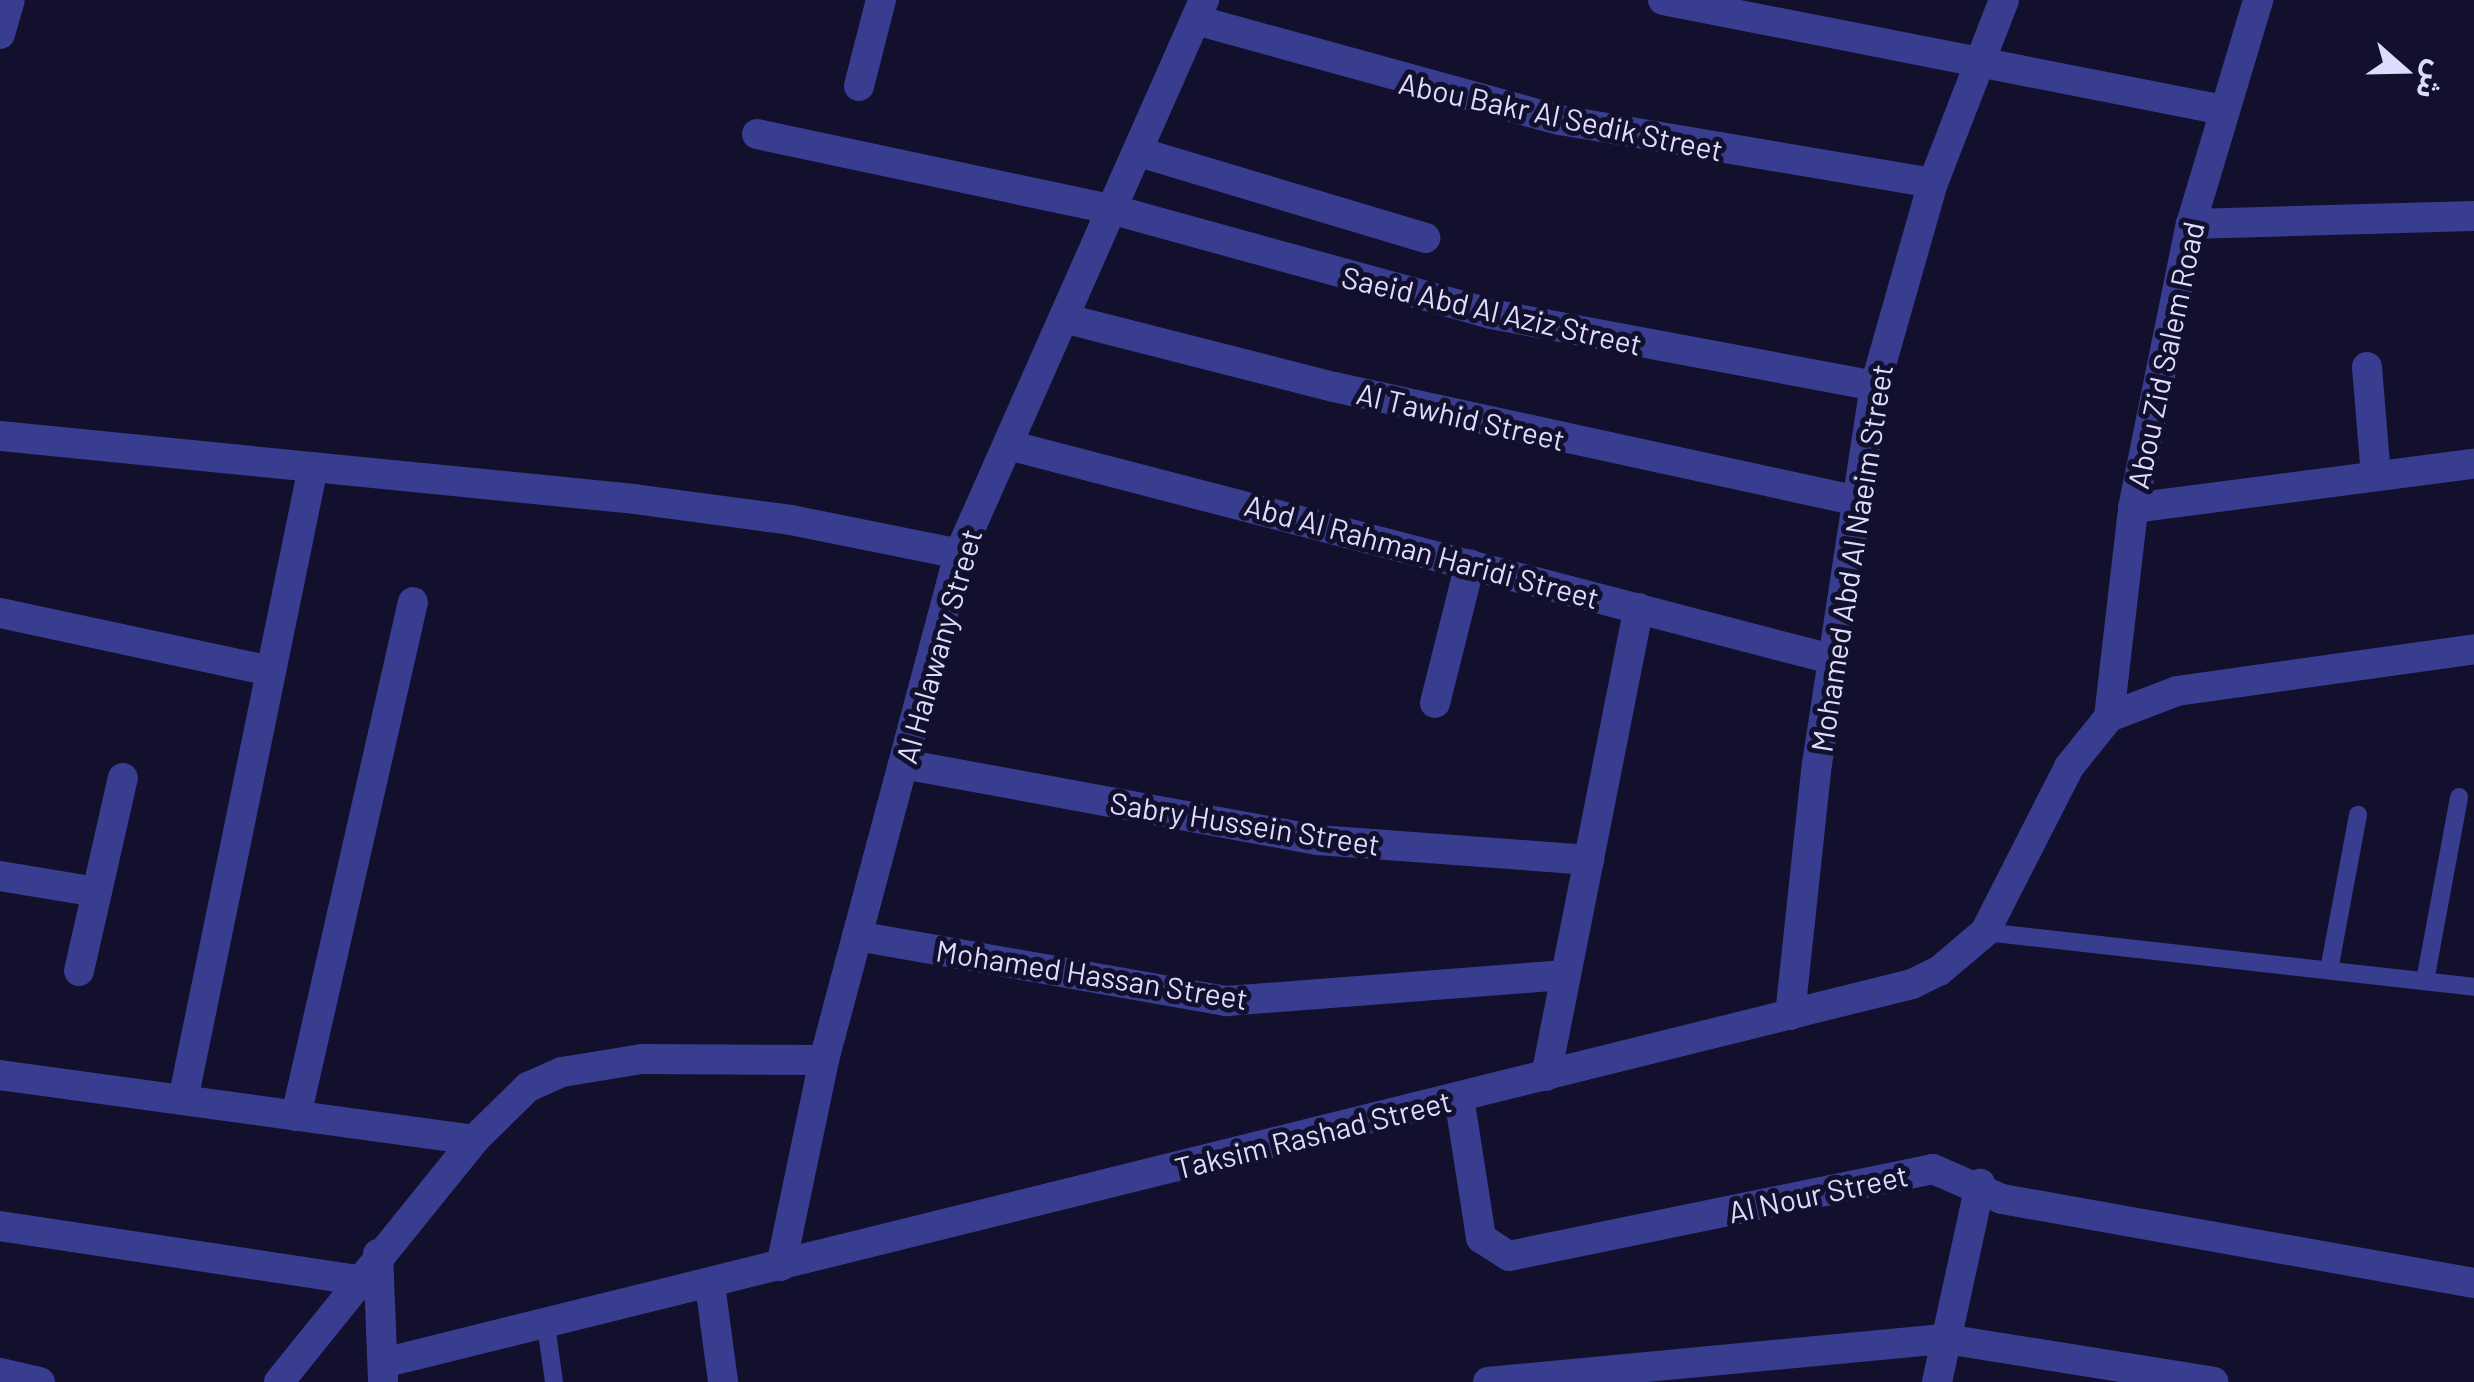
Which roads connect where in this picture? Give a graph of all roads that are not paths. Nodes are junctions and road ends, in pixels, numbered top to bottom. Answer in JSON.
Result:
{"nodes":[{"id":1,"x":10,"y":0,"type":"edge"},
{"id":2,"x":881,"y":0,"type":"edge"},
{"id":3,"x":1663,"y":0,"type":"edge"},
{"id":4,"x":2004,"y":0,"type":"edge"},
{"id":5,"x":2258,"y":0,"type":"edge"},
{"id":6,"x":1200,"y":10,"type":"edge"},
{"id":7,"x":0,"y":34,"type":"edge"},
{"id":8,"x":1979,"y":62,"type":"junction"},
{"id":9,"x":859,"y":86,"type":"dead end"},
{"id":10,"x":2222,"y":110,"type":"junction"},
{"id":11,"x":757,"y":134,"type":"dead end"},
{"id":12,"x":1139,"y":152,"type":"junction"},
{"id":13,"x":1933,"y":183,"type":"junction"},
{"id":14,"x":1114,"y":210,"type":"junction"},
{"id":15,"x":2474,"y":216,"type":"edge"},
{"id":16,"x":2190,"y":224,"type":"junction"},
{"id":17,"x":1425,"y":238,"type":"dead end"},
{"id":18,"x":1067,"y":318,"type":"junction"},
{"id":19,"x":2367,"y":368,"type":"dead end"},
{"id":20,"x":1875,"y":386,"type":"junction"},
{"id":21,"x":0,"y":436,"type":"edge"},
{"id":22,"x":1008,"y":445,"type":"junction"},
{"id":23,"x":2474,"y":464,"type":"edge"},
{"id":24,"x":312,"y":467,"type":"junction"},
{"id":25,"x":2376,"y":476,"type":"junction"},
{"id":26,"x":1858,"y":501,"type":"junction"},
{"id":27,"x":2133,"y":508,"type":"junction"},
{"id":28,"x":959,"y":554,"type":"junction"},
{"id":29,"x":1470,"y":564,"type":"junction"},
{"id":30,"x":414,"y":602,"type":"dead end"},
{"id":31,"x":1639,"y":608,"type":"junction"},
{"id":32,"x":0,"y":613,"type":"edge"},
{"id":33,"x":2474,"y":649,"type":"edge"},
{"id":34,"x":1835,"y":660,"type":"junction"},
{"id":35,"x":271,"y":671,"type":"junction"},
{"id":36,"x":1436,"y":703,"type":"dead end"},
{"id":37,"x":2109,"y":717,"type":"junction"},
{"id":38,"x":903,"y":764,"type":"junction"},
{"id":39,"x":123,"y":778,"type":"dead end"},
{"id":40,"x":2459,"y":797,"type":"dead end"},
{"id":41,"x":2358,"y":815,"type":"dead end"},
{"id":42,"x":1588,"y":860,"type":"junction"},
{"id":43,"x":0,"y":876,"type":"edge"},
{"id":44,"x":97,"y":892,"type":"junction"},
{"id":45,"x":1985,"y":932,"type":"junction"},
{"id":46,"x":857,"y":936,"type":"junction"},
{"id":47,"x":2328,"y":970,"type":"junction"},
{"id":48,"x":79,"y":971,"type":"dead end"},
{"id":49,"x":1566,"y":974,"type":"junction"},
{"id":50,"x":2425,"y":981,"type":"junction"},
{"id":51,"x":2474,"y":987,"type":"edge"},
{"id":52,"x":1790,"y":1016,"type":"junction"},
{"id":53,"x":824,"y":1060,"type":"junction"},
{"id":54,"x":0,"y":1075,"type":"edge"},
{"id":55,"x":1546,"y":1076,"type":"junction"},
{"id":56,"x":1459,"y":1098,"type":"junction"},
{"id":57,"x":183,"y":1100,"type":"junction"},
{"id":58,"x":296,"y":1116,"type":"junction"},
{"id":59,"x":474,"y":1140,"type":"junction"},
{"id":60,"x":1980,"y":1184,"type":"junction"},
{"id":61,"x":0,"y":1226,"type":"edge"},
{"id":62,"x":378,"y":1254,"type":"junction"},
{"id":63,"x":781,"y":1266,"type":"junction"},
{"id":64,"x":358,"y":1280,"type":"junction"},
{"id":65,"x":2474,"y":1283,"type":"edge"},
{"id":66,"x":710,"y":1284,"type":"junction"},
{"id":67,"x":546,"y":1325,"type":"junction"},
{"id":68,"x":1946,"y":1339,"type":"junction"},
{"id":69,"x":0,"y":1373,"type":"edge"},
{"id":70,"x":383,"y":1373,"type":"edge"},
{"id":71,"x":40,"y":1382,"type":"edge"},
{"id":72,"x":279,"y":1382,"type":"edge"},
{"id":73,"x":554,"y":1382,"type":"edge"},
{"id":74,"x":722,"y":1382,"type":"edge"},
{"id":75,"x":1488,"y":1382,"type":"edge"},
{"id":76,"x":1936,"y":1382,"type":"edge"},
{"id":77,"x":2214,"y":1382,"type":"edge"}],
"edges":[{"from":1,"to":7,"type":"street"},
{"from":2,"to":9,"type":"street"},
{"from":3,"to":8,"type":"street"},
{"from":4,"to":8,"type":"street","name":"Mohamed Abd Al Naeim Street"},
{"from":5,"to":10,"type":"street","name":"Abou Zid Salem Road"},
{"from":6,"to":12,"type":"street","name":"Al Halawany Street"},
{"from":6,"to":13,"type":"street","name":"Abou Bakr Al Sedik Street"},
{"from":8,"to":10,"type":"street"},
{"from":8,"to":13,"type":"street","name":"Mohamed Abd Al Naeim Street"},
{"from":10,"to":16,"type":"street","name":"Abou Zid Salem Road"},
{"from":11,"to":14,"type":"street","name":"Saeid Abd Al Aziz Street"},
{"from":12,"to":14,"type":"street","name":"Al Halawany Street"},
{"from":12,"to":17,"type":"street"},
{"from":13,"to":20,"type":"street","name":"Mohamed Abd Al Naeim Street"},
{"from":14,"to":18,"type":"street","name":"Al Halawany Street"},
{"from":14,"to":20,"type":"street","name":"Saeid Abd Al Aziz Street"},
{"from":15,"to":16,"type":"street"},
{"from":16,"to":27,"type":"street","name":"Abou Zid Salem Road"},
{"from":18,"to":22,"type":"street","name":"Al Halawany Street"},
{"from":18,"to":26,"type":"street","name":"Al Tawhid Street"},
{"from":19,"to":25,"type":"street"},
{"from":20,"to":26,"type":"street","name":"Mohamed Abd Al Naeim Street"},
{"from":21,"to":24,"type":"street"},
{"from":22,"to":28,"type":"street","name":"Al Halawany Street"},
{"from":22,"to":29,"type":"street","name":"Abd Al Rahman Haridi Street"},
{"from":23,"to":25,"type":"street"},
{"from":24,"to":28,"type":"street"},
{"from":24,"to":35,"type":"street"},
{"from":25,"to":27,"type":"street"},
{"from":26,"to":34,"type":"street","name":"Mohamed Abd Al Naeim Street"},
{"from":27,"to":37,"type":"street","name":"Abou Zid Salem Road"},
{"from":28,"to":38,"type":"street","name":"Al Halawany Street"},
{"from":29,"to":31,"type":"street","name":"Abd Al Rahman Haridi Street"},
{"from":29,"to":36,"type":"street"},
{"from":30,"to":58,"type":"street"},
{"from":31,"to":34,"type":"street","name":"Abd Al Rahman Haridi Street"},
{"from":31,"to":42,"type":"street"},
{"from":32,"to":35,"type":"street"},
{"from":33,"to":37,"type":"street"},
{"from":34,"to":52,"type":"street","name":"Mohamed Abd Al Naeim Street"},
{"from":35,"to":57,"type":"street"},
{"from":37,"to":45,"type":"street","name":"Taksim Rashad Street"},
{"from":38,"to":42,"type":"street","name":"Sabry Hussein Street"},
{"from":38,"to":46,"type":"street","name":"Al Halawany Street"},
{"from":39,"to":44,"type":"street"},
{"from":40,"to":50,"type":"lane"},
{"from":41,"to":47,"type":"lane"},
{"from":42,"to":49,"type":"street"},
{"from":43,"to":44,"type":"street"},
{"from":44,"to":48,"type":"street"},
{"from":45,"to":47,"type":"lane"},
{"from":45,"to":52,"type":"street","name":"Taksim Rashad Street"},
{"from":46,"to":49,"type":"street","name":"Mohamed Hassan Street"},
{"from":46,"to":53,"type":"street","name":"Al Halawany Street"},
{"from":47,"to":50,"type":"lane"},
{"from":49,"to":55,"type":"street"},
{"from":50,"to":51,"type":"lane"},
{"from":52,"to":55,"type":"street","name":"Taksim Rashad Street"},
{"from":53,"to":59,"type":"street"},
{"from":53,"to":63,"type":"street","name":"Al Halawany Street"},
{"from":54,"to":57,"type":"street"},
{"from":55,"to":56,"type":"street","name":"Taksim Rashad Street"},
{"from":56,"to":60,"type":"street","name":"Al Nour Street"},
{"from":56,"to":63,"type":"street","name":"Taksim Rashad Street"},
{"from":57,"to":58,"type":"street"},
{"from":58,"to":59,"type":"street"},
{"from":59,"to":62,"type":"street"},
{"from":60,"to":65,"type":"street","name":"Al Nour Street"},
{"from":60,"to":68,"type":"street"},
{"from":61,"to":64,"type":"street"},
{"from":62,"to":64,"type":"street"},
{"from":62,"to":70,"type":"street"},
{"from":63,"to":66,"type":"street","name":"Taksim Rashad Street"},
{"from":64,"to":72,"type":"street"},
{"from":66,"to":67,"type":"street","name":"Taksim Rashad Street"},
{"from":66,"to":74,"type":"street"},
{"from":67,"to":70,"type":"street","name":"Taksim Rashad Street"},
{"from":67,"to":73,"type":"lane"},
{"from":68,"to":75,"type":"street"},
{"from":68,"to":76,"type":"street"},
{"from":68,"to":77,"type":"street"},
{"from":69,"to":71,"type":"street"}]}
